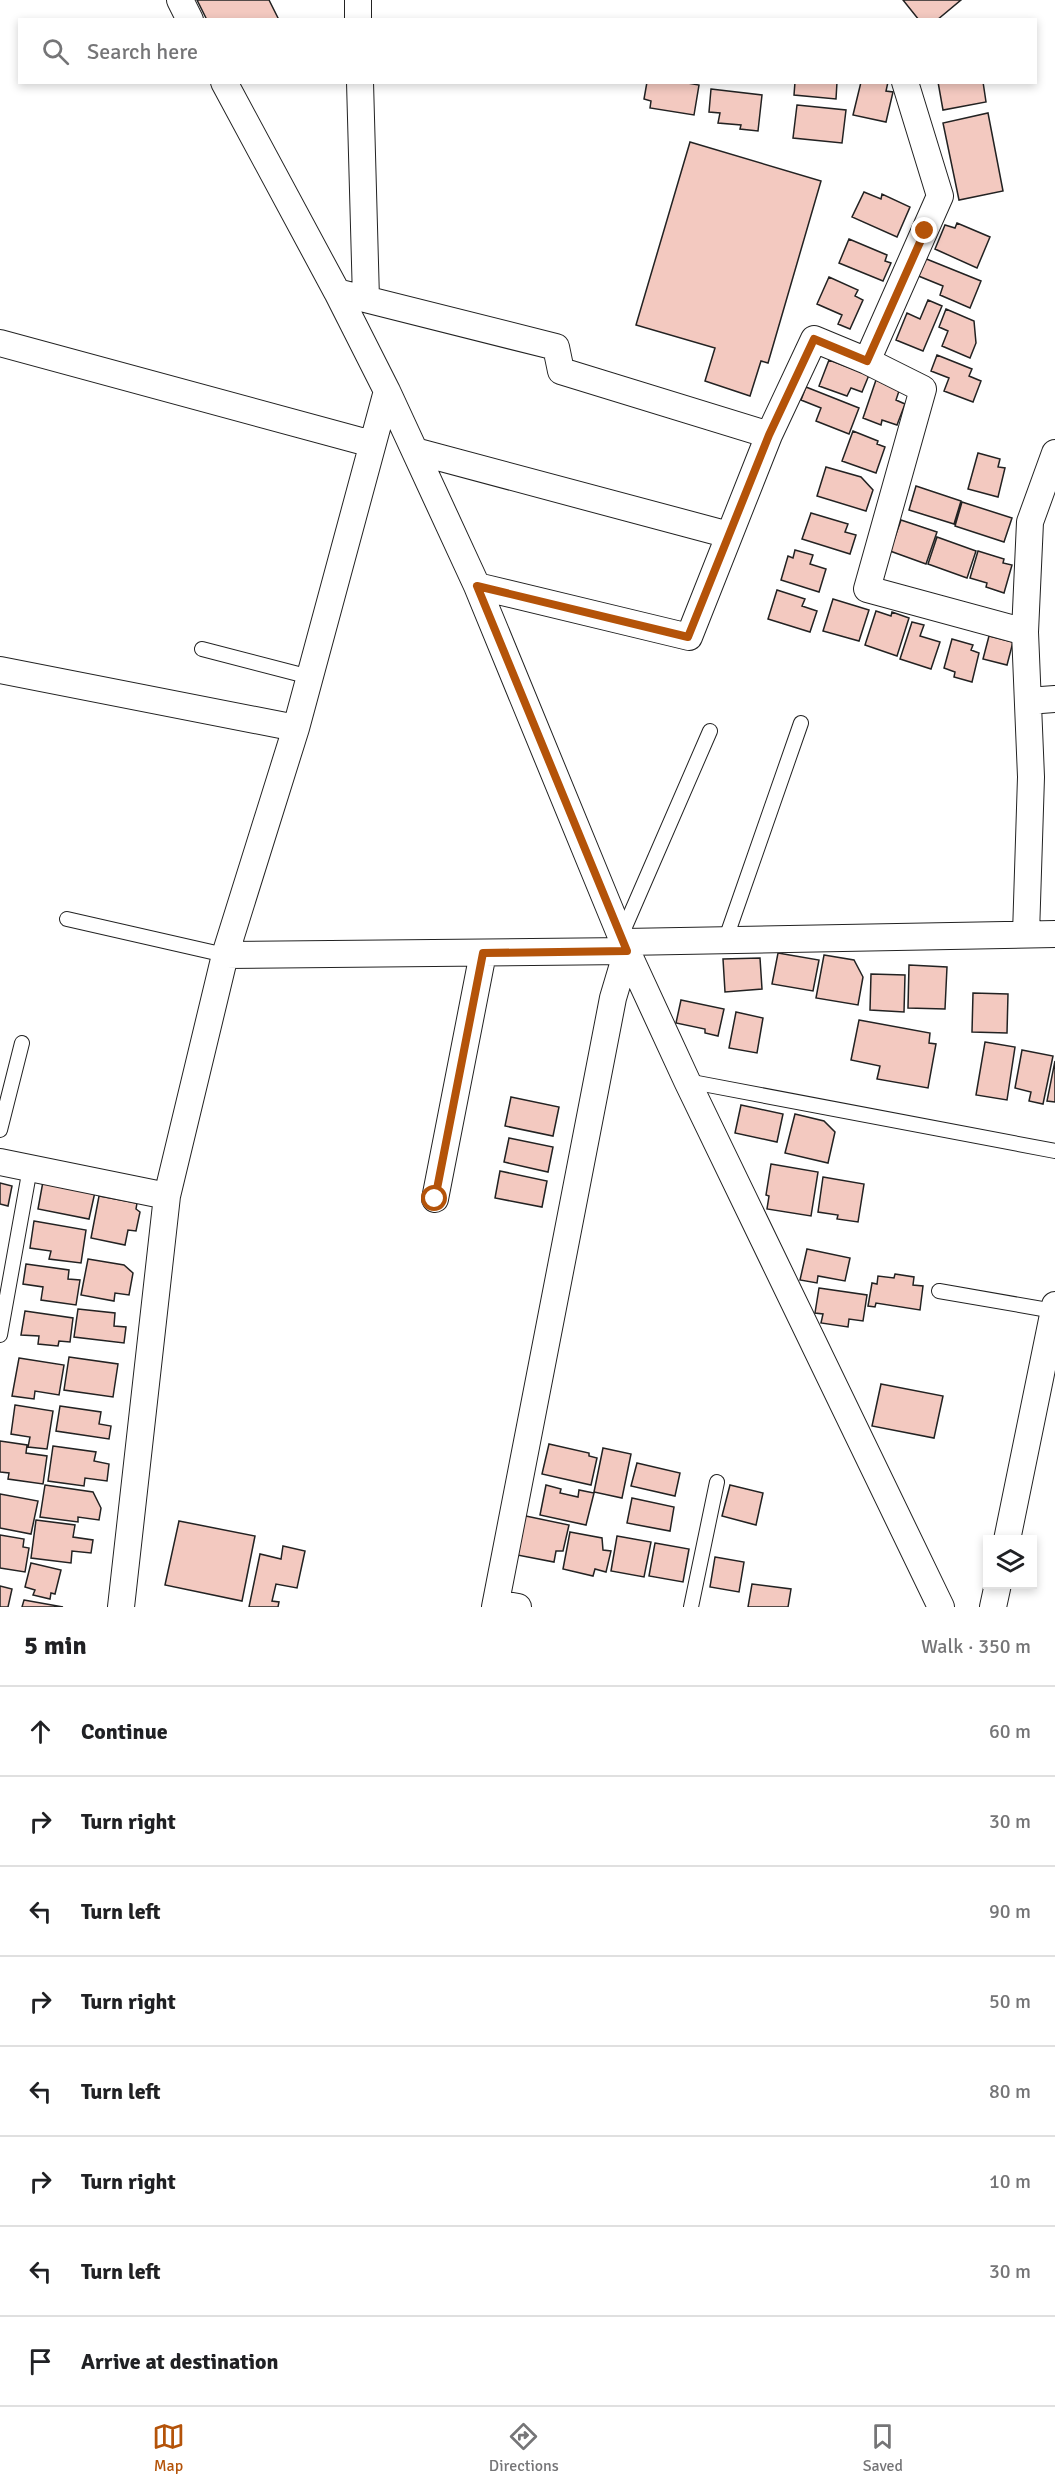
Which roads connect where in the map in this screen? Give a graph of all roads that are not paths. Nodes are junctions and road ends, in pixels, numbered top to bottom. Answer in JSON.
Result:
{"nodes":[{"id":1,"x":180,"y":0,"type":"edge"},
{"id":2,"x":358,"y":0,"type":"edge"},
{"id":3,"x":189,"y":18,"type":"edge"},
{"id":4,"x":358,"y":18,"type":"edge"},
{"id":5,"x":225,"y":84,"type":"edge"},
{"id":6,"x":360,"y":84,"type":"edge"},
{"id":7,"x":906,"y":84,"type":"edge"},
{"id":8,"x":337,"y":292,"type":"junction"},
{"id":9,"x":366,"y":299,"type":"junction"},
{"id":10,"x":0,"y":343,"type":"edge"},
{"id":11,"x":867,"y":361,"type":"junction"},
{"id":12,"x":387,"y":392,"type":"junction"},
{"id":13,"x":769,"y":435,"type":"junction"},
{"id":14,"x":372,"y":444,"type":"junction"},
{"id":15,"x":415,"y":452,"type":"junction"},
{"id":16,"x":1055,"y":453,"type":"edge"},
{"id":17,"x":729,"y":535,"type":"junction"},
{"id":18,"x":477,"y":586,"type":"junction"},
{"id":19,"x":1025,"y":632,"type":"junction"},
{"id":20,"x":202,"y":649,"type":"dead end"},
{"id":21,"x":0,"y":670,"type":"edge"},
{"id":22,"x":309,"y":677,"type":"junction"},
{"id":23,"x":1055,"y":699,"type":"edge"},
{"id":24,"x":1028,"y":701,"type":"junction"},
{"id":25,"x":801,"y":723,"type":"dead end"},
{"id":26,"x":296,"y":728,"type":"junction"},
{"id":27,"x":710,"y":731,"type":"dead end"},
{"id":28,"x":67,"y":919,"type":"dead end"},
{"id":29,"x":1026,"y":934,"type":"junction"},
{"id":30,"x":1055,"y":934,"type":"edge"},
{"id":31,"x":725,"y":940,"type":"junction"},
{"id":32,"x":624,"y":943,"type":"junction"},
{"id":33,"x":483,"y":953,"type":"junction"},
{"id":34,"x":225,"y":955,"type":"junction"},
{"id":35,"x":22,"y":1043,"type":"dead end"},
{"id":36,"x":687,"y":1081,"type":"junction"},
{"id":37,"x":0,"y":1130,"type":"edge"},
{"id":38,"x":1055,"y":1151,"type":"edge"},
{"id":39,"x":0,"y":1162,"type":"edge"},
{"id":40,"x":30,"y":1168,"type":"junction"},
{"id":41,"x":167,"y":1196,"type":"junction"},
{"id":42,"x":435,"y":1199,"type":"dead end"},
{"id":43,"x":939,"y":1291,"type":"dead end"},
{"id":44,"x":1054,"y":1313,"type":"edge"},
{"id":45,"x":0,"y":1335,"type":"edge"},
{"id":46,"x":717,"y":1482,"type":"dead end"},
{"id":47,"x":1008,"y":1535,"type":"edge"},
{"id":48,"x":997,"y":1589,"type":"edge"},
{"id":49,"x":503,"y":1606,"type":"edge"},
{"id":50,"x":121,"y":1607,"type":"edge"},
{"id":51,"x":691,"y":1607,"type":"edge"},
{"id":52,"x":941,"y":1607,"type":"edge"},
{"id":53,"x":993,"y":1607,"type":"edge"}],
"edges":[{"from":1,"to":3,"type":"street"},
{"from":2,"to":4,"type":"street"},
{"from":5,"to":8,"type":"street"},
{"from":6,"to":9,"type":"street"},
{"from":7,"to":11,"type":"street"},
{"from":8,"to":9,"type":"street"},
{"from":8,"to":12,"type":"street"},
{"from":9,"to":13,"type":"street"},
{"from":10,"to":14,"type":"street"},
{"from":11,"to":13,"type":"street"},
{"from":11,"to":19,"type":"street"},
{"from":12,"to":14,"type":"street"},
{"from":12,"to":15,"type":"street"},
{"from":13,"to":17,"type":"street"},
{"from":14,"to":22,"type":"street"},
{"from":15,"to":17,"type":"street"},
{"from":15,"to":18,"type":"street"},
{"from":16,"to":19,"type":"street"},
{"from":17,"to":18,"type":"street"},
{"from":18,"to":32,"type":"street"},
{"from":19,"to":24,"type":"street"},
{"from":20,"to":22,"type":"lane"},
{"from":21,"to":26,"type":"street"},
{"from":22,"to":26,"type":"street"},
{"from":23,"to":24,"type":"street"},
{"from":24,"to":29,"type":"street"},
{"from":25,"to":31,"type":"lane"},
{"from":26,"to":34,"type":"street"},
{"from":27,"to":32,"type":"lane"},
{"from":28,"to":34,"type":"lane"},
{"from":29,"to":30,"type":"street"},
{"from":29,"to":31,"type":"street"},
{"from":31,"to":32,"type":"street"},
{"from":32,"to":33,"type":"street"},
{"from":32,"to":36,"type":"street"},
{"from":32,"to":49,"type":"street"},
{"from":33,"to":34,"type":"street"},
{"from":33,"to":42,"type":"street"},
{"from":34,"to":41,"type":"street"},
{"from":35,"to":37,"type":"lane"},
{"from":36,"to":38,"type":"lane"},
{"from":36,"to":52,"type":"street"},
{"from":39,"to":40,"type":"street"},
{"from":40,"to":41,"type":"street"},
{"from":40,"to":45,"type":"lane"},
{"from":41,"to":50,"type":"street"},
{"from":43,"to":44,"type":"lane"},
{"from":44,"to":47,"type":"street"},
{"from":46,"to":51,"type":"lane"},
{"from":48,"to":53,"type":"street"}]}
